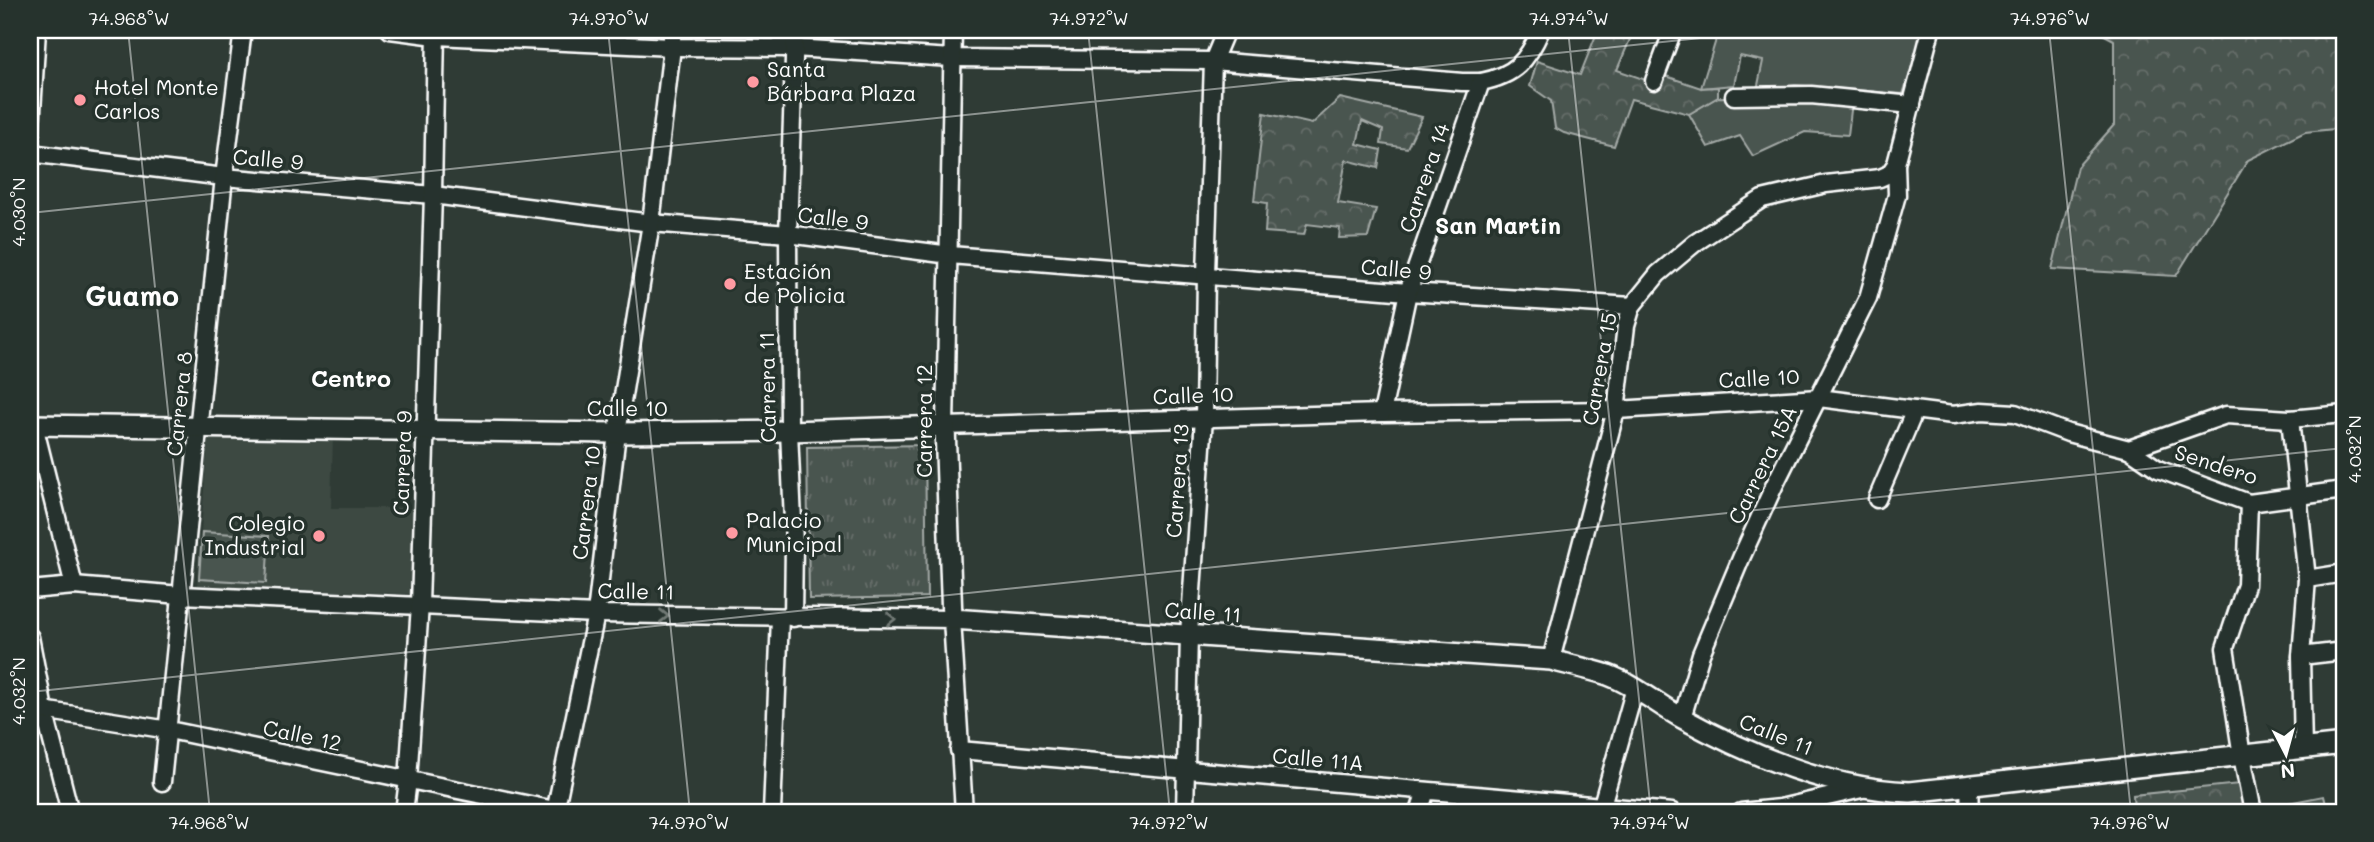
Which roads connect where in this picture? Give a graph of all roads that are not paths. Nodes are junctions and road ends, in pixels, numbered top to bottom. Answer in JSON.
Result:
{"nodes":[{"id":1,"x":37,"y":30,"type":"edge"},
{"id":2,"x":243,"y":30,"type":"edge"},
{"id":3,"x":390,"y":30,"type":"edge"},
{"id":4,"x":672,"y":30,"type":"edge"},
{"id":5,"x":795,"y":30,"type":"edge"},
{"id":6,"x":953,"y":30,"type":"edge"},
{"id":7,"x":1226,"y":30,"type":"edge"},
{"id":8,"x":1541,"y":30,"type":"edge"},
{"id":9,"x":1673,"y":30,"type":"edge"},
{"id":10,"x":1931,"y":30,"type":"edge"},
{"id":11,"x":436,"y":33,"type":"edge"},
{"id":12,"x":672,"y":47,"type":"junction"},
{"id":13,"x":794,"y":48,"type":"junction"},
{"id":14,"x":952,"y":58,"type":"junction"},
{"id":15,"x":1213,"y":61,"type":"junction"},
{"id":16,"x":1654,"y":81,"type":"dead end"},
{"id":17,"x":1481,"y":82,"type":"junction"},
{"id":18,"x":1734,"y":96,"type":"dead end"},
{"id":19,"x":1912,"y":106,"type":"junction"},
{"id":20,"x":30,"y":145,"type":"edge"},
{"id":21,"x":30,"y":153,"type":"edge"},
{"id":22,"x":1896,"y":164,"type":"junction"},
{"id":23,"x":224,"y":177,"type":"junction"},
{"id":24,"x":433,"y":195,"type":"junction"},
{"id":25,"x":652,"y":223,"type":"junction"},
{"id":26,"x":788,"y":234,"type":"junction"},
{"id":27,"x":950,"y":255,"type":"junction"},
{"id":28,"x":1206,"y":274,"type":"junction"},
{"id":29,"x":1408,"y":292,"type":"junction"},
{"id":30,"x":1632,"y":306,"type":"junction"},
{"id":31,"x":1819,"y":398,"type":"junction"},
{"id":32,"x":1616,"y":410,"type":"junction"},
{"id":33,"x":1915,"y":410,"type":"junction"},
{"id":34,"x":1382,"y":413,"type":"junction"},
{"id":35,"x":2344,"y":414,"type":"edge"},
{"id":36,"x":1204,"y":418,"type":"junction"},
{"id":37,"x":2290,"y":419,"type":"junction"},
{"id":38,"x":32,"y":425,"type":"edge"},
{"id":39,"x":945,"y":426,"type":"junction"},
{"id":40,"x":199,"y":428,"type":"junction"},
{"id":41,"x":425,"y":429,"type":"junction"},
{"id":42,"x":789,"y":431,"type":"junction"},
{"id":43,"x":617,"y":433,"type":"junction"},
{"id":44,"x":2129,"y":449,"type":"junction"},
{"id":45,"x":2344,"y":490,"type":"edge"},
{"id":46,"x":2297,"y":498,"type":"junction"},
{"id":47,"x":1877,"y":499,"type":"dead end"},
{"id":48,"x":2249,"y":503,"type":"junction"},
{"id":49,"x":2344,"y":573,"type":"edge"},
{"id":50,"x":2307,"y":579,"type":"junction"},
{"id":51,"x":74,"y":586,"type":"junction"},
{"id":52,"x":30,"y":590,"type":"edge"},
{"id":53,"x":181,"y":595,"type":"junction"},
{"id":54,"x":420,"y":605,"type":"junction"},
{"id":55,"x":596,"y":614,"type":"junction"},
{"id":56,"x":786,"y":618,"type":"junction"},
{"id":57,"x":952,"y":619,"type":"junction"},
{"id":58,"x":1189,"y":635,"type":"junction"},
{"id":59,"x":30,"y":637,"type":"edge"},
{"id":60,"x":2344,"y":651,"type":"edge"},
{"id":61,"x":2301,"y":656,"type":"junction"},
{"id":62,"x":1551,"y":660,"type":"junction"},
{"id":63,"x":1635,"y":688,"type":"junction"},
{"id":64,"x":37,"y":709,"type":"edge"},
{"id":65,"x":1682,"y":718,"type":"junction"},
{"id":66,"x":169,"y":730,"type":"junction"},
{"id":67,"x":2344,"y":744,"type":"edge"},
{"id":68,"x":2303,"y":749,"type":"junction"},
{"id":69,"x":959,"y":750,"type":"junction"},
{"id":70,"x":2242,"y":756,"type":"junction"},
{"id":71,"x":1186,"y":768,"type":"junction"},
{"id":72,"x":408,"y":780,"type":"junction"},
{"id":73,"x":162,"y":782,"type":"dead end"},
{"id":74,"x":1969,"y":785,"type":"junction"},
{"id":75,"x":1868,"y":788,"type":"junction"},
{"id":76,"x":1426,"y":791,"type":"junction"},
{"id":77,"x":1602,"y":805,"type":"junction"},
{"id":78,"x":69,"y":812,"type":"edge"},
{"id":79,"x":404,"y":812,"type":"edge"},
{"id":80,"x":558,"y":812,"type":"edge"},
{"id":81,"x":772,"y":812,"type":"edge"},
{"id":82,"x":964,"y":812,"type":"edge"},
{"id":83,"x":1185,"y":812,"type":"edge"},
{"id":84,"x":1419,"y":812,"type":"edge"},
{"id":85,"x":1672,"y":812,"type":"edge"},
{"id":86,"x":1741,"y":812,"type":"edge"},
{"id":87,"x":1970,"y":812,"type":"edge"},
{"id":88,"x":2253,"y":812,"type":"edge"}],
"edges":[{"from":1,"to":20,"type":"street"},
{"from":2,"to":23,"type":"street","name":"Carrera 8"},
{"from":3,"to":11,"type":"street"},
{"from":4,"to":12,"type":"street","name":"Carrera 10"},
{"from":5,"to":13,"type":"street","name":"Carrera 11"},
{"from":6,"to":14,"type":"street","name":"Carrera 12"},
{"from":7,"to":15,"type":"street","name":"Carrera 13"},
{"from":8,"to":17,"type":"street"},
{"from":9,"to":16,"type":"street"},
{"from":10,"to":19,"type":"street","name":"Carrera 15A"},
{"from":11,"to":12,"type":"street"},
{"from":11,"to":24,"type":"street","name":"Carrera 9"},
{"from":12,"to":13,"type":"street"},
{"from":12,"to":25,"type":"street","name":"Carrera 10"},
{"from":13,"to":14,"type":"street"},
{"from":13,"to":26,"type":"street","name":"Carrera 11"},
{"from":14,"to":15,"type":"street"},
{"from":14,"to":27,"type":"street","name":"Carrera 12"},
{"from":15,"to":17,"type":"street"},
{"from":15,"to":28,"type":"street","name":"Carrera 13"},
{"from":17,"to":29,"type":"street","name":"Carrera 14"},
{"from":18,"to":19,"type":"street"},
{"from":19,"to":22,"type":"street","name":"Carrera 15A"},
{"from":21,"to":23,"type":"street","name":"Calle 9"},
{"from":22,"to":30,"type":"street","name":"Carrera 15"},
{"from":22,"to":31,"type":"street","name":"Carrera 15A"},
{"from":23,"to":24,"type":"street","name":"Calle 9"},
{"from":23,"to":40,"type":"street","name":"Carrera 8"},
{"from":24,"to":25,"type":"street","name":"Calle 9"},
{"from":24,"to":41,"type":"street","name":"Carrera 9"},
{"from":25,"to":26,"type":"street","name":"Calle 9"},
{"from":25,"to":43,"type":"street","name":"Carrera 10"},
{"from":26,"to":27,"type":"street","name":"Calle 9"},
{"from":26,"to":42,"type":"street","name":"Carrera 11"},
{"from":27,"to":28,"type":"street","name":"Calle 9"},
{"from":27,"to":39,"type":"street","name":"Carrera 12"},
{"from":28,"to":29,"type":"street","name":"Calle 9"},
{"from":28,"to":36,"type":"street","name":"Carrera 13"},
{"from":29,"to":30,"type":"street","name":"Calle 9"},
{"from":29,"to":34,"type":"street","name":"Carrera 14"},
{"from":30,"to":32,"type":"street","name":"Carrera 15"},
{"from":31,"to":32,"type":"street","name":"Calle 10"},
{"from":31,"to":33,"type":"street","name":"Calle 10"},
{"from":31,"to":65,"type":"street","name":"Carrera 15A"},
{"from":32,"to":34,"type":"street","name":"Calle 10"},
{"from":32,"to":62,"type":"street","name":"Carrera 15"},
{"from":33,"to":44,"type":"street","name":"Calle 10"},
{"from":33,"to":47,"type":"street"},
{"from":34,"to":36,"type":"street","name":"Calle 10"},
{"from":35,"to":37,"type":"street"},
{"from":36,"to":39,"type":"street","name":"Calle 10"},
{"from":36,"to":58,"type":"street","name":"Carrera 13"},
{"from":37,"to":44,"type":"street"},
{"from":37,"to":46,"type":"street"},
{"from":38,"to":40,"type":"main road","name":"Calle 10"},
{"from":38,"to":51,"type":"street"},
{"from":39,"to":42,"type":"main road","name":"Calle 10"},
{"from":39,"to":57,"type":"main road","name":"Carrera 12"},
{"from":40,"to":41,"type":"main road","name":"Calle 10"},
{"from":40,"to":53,"type":"street","name":"Carrera 8"},
{"from":41,"to":43,"type":"main road","name":"Calle 10"},
{"from":41,"to":54,"type":"street","name":"Carrera 9"},
{"from":42,"to":43,"type":"main road","name":"Calle 10"},
{"from":42,"to":56,"type":"street","name":"Carrera 11"},
{"from":43,"to":55,"type":"street","name":"Carrera 10"},
{"from":44,"to":48,"type":"street","name":"Sendero"},
{"from":45,"to":46,"type":"street","name":"Sendero"},
{"from":46,"to":48,"type":"street","name":"Sendero"},
{"from":46,"to":50,"type":"street"},
{"from":48,"to":70,"type":"street"},
{"from":49,"to":50,"type":"street"},
{"from":50,"to":61,"type":"street"},
{"from":51,"to":52,"type":"street","name":"Calle 11"},
{"from":51,"to":53,"type":"street","name":"Calle 11"},
{"from":53,"to":54,"type":"street","name":"Calle 11"},
{"from":53,"to":66,"type":"street","name":"Carrera 8"},
{"from":54,"to":55,"type":"street","name":"Calle 11"},
{"from":54,"to":72,"type":"street","name":"Carrera 9"},
{"from":55,"to":56,"type":"street","name":"Calle 11","one_way":true},
{"from":55,"to":80,"type":"street","name":"Carrera 10"},
{"from":56,"to":57,"type":"street","name":"Calle 11","one_way":true},
{"from":56,"to":81,"type":"street","name":"Carrera 11"},
{"from":57,"to":58,"type":"main road","name":"Calle 11"},
{"from":57,"to":69,"type":"street","name":"Carrera 12"},
{"from":58,"to":62,"type":"main road","name":"Calle 11"},
{"from":58,"to":71,"type":"street","name":"Carrera 13"},
{"from":59,"to":64,"type":"street"},
{"from":60,"to":61,"type":"street"},
{"from":61,"to":68,"type":"street"},
{"from":62,"to":63,"type":"main road","name":"Calle 11"},
{"from":63,"to":65,"type":"main road","name":"Calle 11"},
{"from":63,"to":77,"type":"street"},
{"from":64,"to":66,"type":"street","name":"Calle 12"},
{"from":64,"to":78,"type":"street"},
{"from":65,"to":75,"type":"main road","name":"Calle 11"},
{"from":66,"to":72,"type":"street","name":"Calle 12"},
{"from":66,"to":73,"type":"street","name":"Carrera 8"},
{"from":67,"to":68,"type":"main road","name":"Calle 11"},
{"from":68,"to":70,"type":"main road","name":"Calle 11"},
{"from":69,"to":71,"type":"street","name":"Calle 11A"},
{"from":69,"to":82,"type":"street","name":"Carrera 12"},
{"from":70,"to":74,"type":"main road","name":"Calle 11"},
{"from":70,"to":88,"type":"street"},
{"from":71,"to":76,"type":"street","name":"Calle 11A"},
{"from":71,"to":83,"type":"street","name":"Carrera 13"},
{"from":72,"to":79,"type":"street","name":"Carrera 9"},
{"from":72,"to":80,"type":"street","name":"Calle 12"},
{"from":74,"to":75,"type":"main road","name":"Calle 11"},
{"from":74,"to":87,"type":"street"},
{"from":75,"to":86,"type":"street"},
{"from":76,"to":77,"type":"street","name":"Calle 11A"},
{"from":76,"to":84,"type":"street"},
{"from":77,"to":85,"type":"street","name":"Calle 11A"}]}
